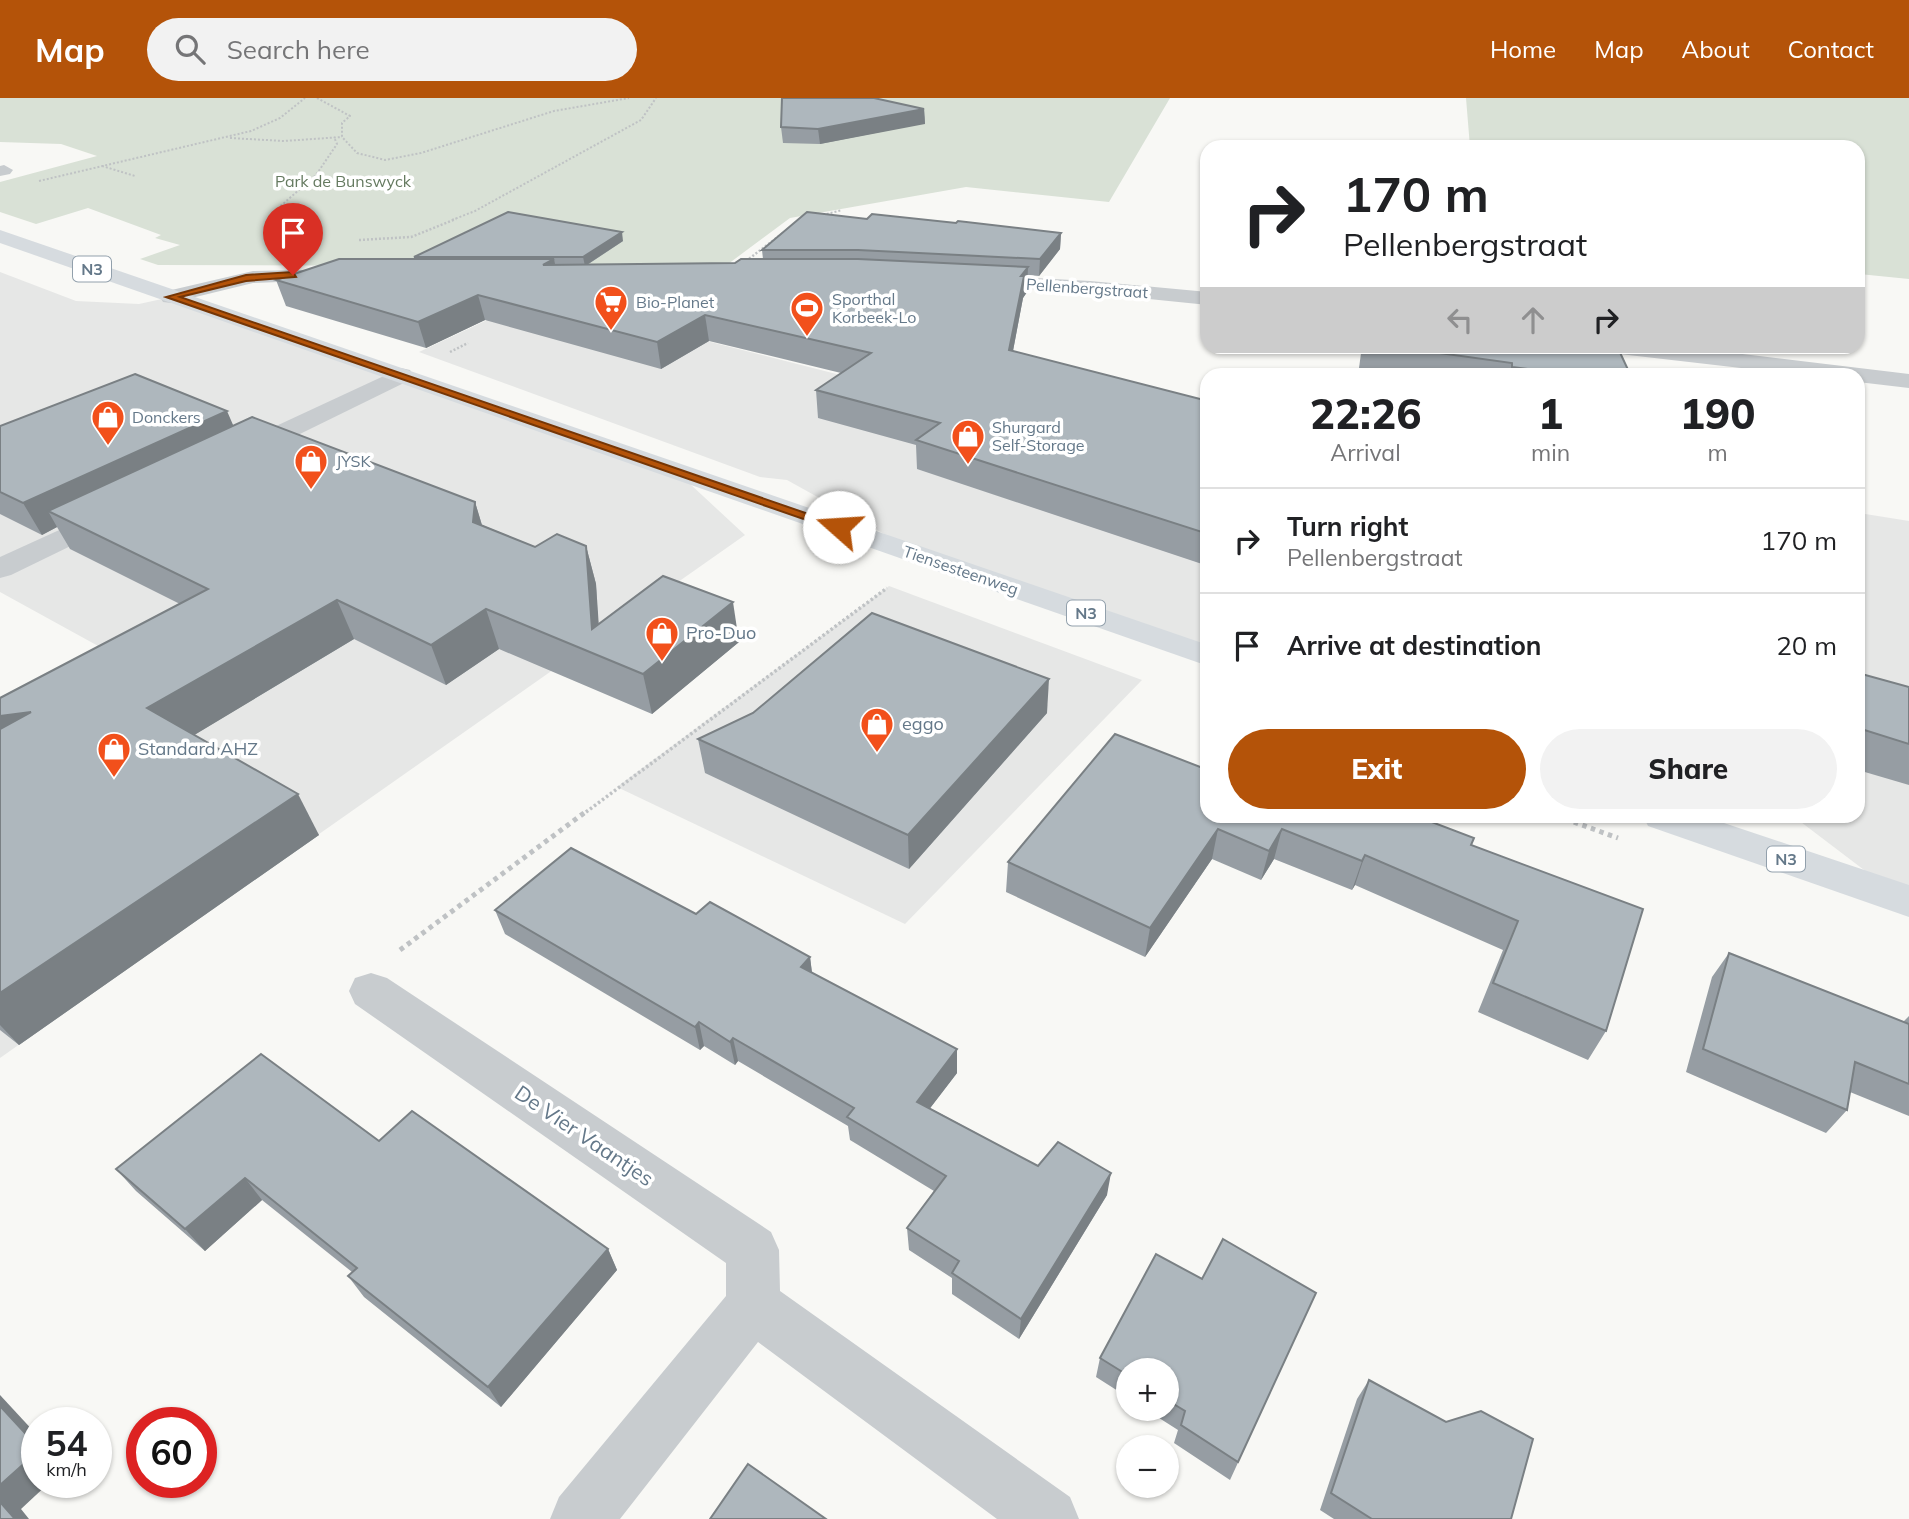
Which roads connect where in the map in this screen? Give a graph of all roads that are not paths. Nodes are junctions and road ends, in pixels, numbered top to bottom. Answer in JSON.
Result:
{"nodes":[{"id":1,"x":0,"y":236,"type":"edge"},
{"id":2,"x":360,"y":275,"type":"edge"},
{"id":3,"x":954,"y":280,"type":"edge"},
{"id":4,"x":171,"y":297,"type":"junction"},
{"id":5,"x":1200,"y":298,"type":"edge"},
{"id":6,"x":1679,"y":354,"type":"edge"},
{"id":7,"x":1799,"y":368,"type":"edge"},
{"id":8,"x":401,"y":375,"type":"junction"},
{"id":9,"x":1865,"y":377,"type":"edge"},
{"id":10,"x":1909,"y":381,"type":"edge"},
{"id":11,"x":214,"y":466,"type":"edge"},
{"id":12,"x":139,"y":502,"type":"edge"},
{"id":13,"x":0,"y":569,"type":"edge"},
{"id":14,"x":1200,"y":653,"type":"edge"},
{"id":15,"x":1682,"y":823,"type":"edge"},
{"id":16,"x":1909,"y":901,"type":"edge"},
{"id":17,"x":371,"y":990,"type":"road end"},
{"id":18,"x":753,"y":1305,"type":"junction"},
{"id":19,"x":581,"y":1519,"type":"edge"},
{"id":20,"x":1048,"y":1519,"type":"edge"}],
"edges":[{"from":1,"to":4,"type":"main road","name":"Tiensesteenweg","number":"N3"},
{"from":2,"to":4,"type":"street"},
{"from":3,"to":5,"type":"street","name":"Pellenbergstraat"},
{"from":4,"to":8,"type":"main road","name":"Tiensesteenweg","number":"N3"},
{"from":6,"to":7,"type":"street"},
{"from":8,"to":11,"type":"street"},
{"from":8,"to":14,"type":"main road","name":"Tiensesteenweg","number":"N3"},
{"from":9,"to":10,"type":"street"},
{"from":12,"to":13,"type":"street"},
{"from":15,"to":16,"type":"main road","number":"N3"},
{"from":17,"to":18,"type":"street","name":"De Vier Vaantjes"},
{"from":18,"to":19,"type":"street"},
{"from":18,"to":20,"type":"street"}]}
